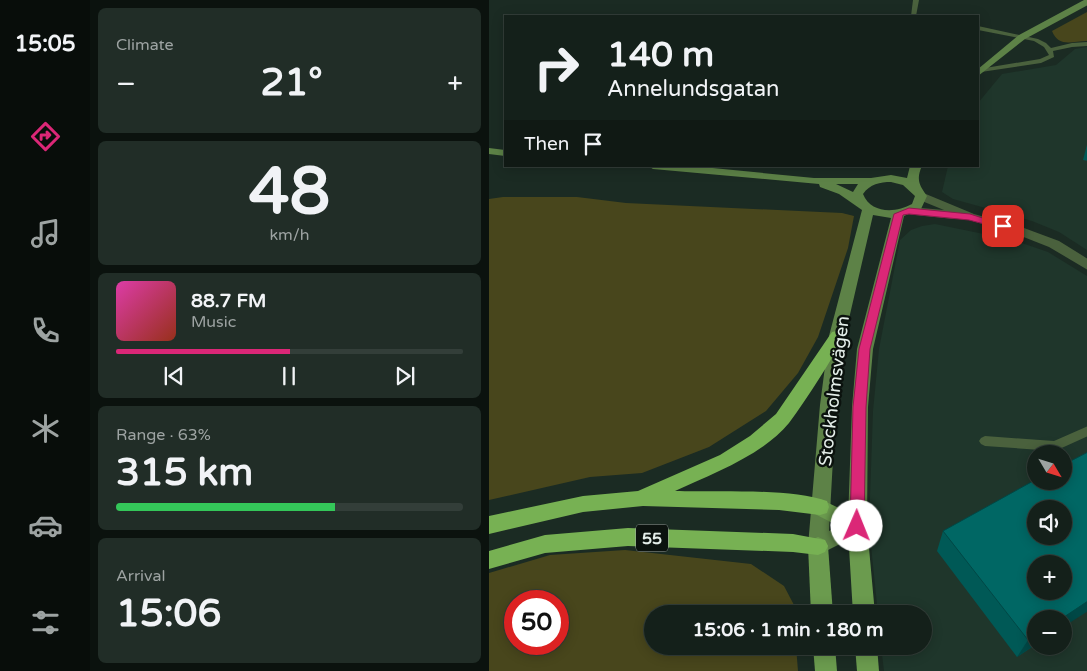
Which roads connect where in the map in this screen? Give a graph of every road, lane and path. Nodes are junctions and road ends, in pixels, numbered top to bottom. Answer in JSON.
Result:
{"nodes":[{"id":1,"x":917,"y":0,"type":"edge"},
{"id":2,"x":1087,"y":1,"type":"edge"},
{"id":3,"x":914,"y":15,"type":"edge"},
{"id":4,"x":979,"y":28,"type":"edge"},
{"id":5,"x":1022,"y":37,"type":"junction"},
{"id":6,"x":1087,"y":44,"type":"edge"},
{"id":7,"x":1051,"y":50,"type":"junction"},
{"id":8,"x":979,"y":73,"type":"edge"},
{"id":9,"x":489,"y":151,"type":"edge"},
{"id":10,"x":504,"y":153,"type":"edge"},
{"id":11,"x":664,"y":167,"type":"edge"},
{"id":12,"x":893,"y":167,"type":"edge"},
{"id":13,"x":916,"y":167,"type":"edge"},
{"id":14,"x":887,"y":178,"type":"junction"},
{"id":15,"x":871,"y":180,"type":"junction"},
{"id":16,"x":813,"y":181,"type":"junction"},
{"id":17,"x":917,"y":191,"type":"junction"},
{"id":18,"x":864,"y":205,"type":"junction"},
{"id":19,"x":904,"y":212,"type":"junction"},
{"id":20,"x":970,"y":217,"type":"junction"},
{"id":21,"x":1087,"y":266,"type":"edge"},
{"id":22,"x":837,"y":336,"type":"junction"},
{"id":23,"x":1087,"y":430,"type":"edge"},
{"id":24,"x":985,"y":441,"type":"dead end"},
{"id":25,"x":640,"y":499,"type":"junction"},
{"id":26,"x":820,"y":507,"type":"junction"},
{"id":27,"x":489,"y":525,"type":"edge"},
{"id":28,"x":857,"y":526,"type":"junction"},
{"id":29,"x":818,"y":546,"type":"junction"},
{"id":30,"x":489,"y":560,"type":"edge"},
{"id":31,"x":821,"y":605,"type":"edge"},
{"id":32,"x":863,"y":605,"type":"edge"},
{"id":33,"x":825,"y":655,"type":"edge"},
{"id":34,"x":867,"y":655,"type":"edge"},
{"id":35,"x":826,"y":671,"type":"edge"},
{"id":36,"x":868,"y":671,"type":"edge"}],
"edges":[{"from":1,"to":3,"type":"lane"},
{"from":2,"to":5,"type":"main road"},
{"from":4,"to":5,"type":"lane"},
{"from":5,"to":7,"type":"lane"},
{"from":5,"to":8,"type":"main road"},
{"from":6,"to":7,"type":"lane"},
{"from":7,"to":8,"type":"lane"},
{"from":9,"to":10,"type":"main road"},
{"from":11,"to":16,"type":"main road"},
{"from":12,"to":14,"type":"main road"},
{"from":13,"to":17,"type":"main road"},
{"from":14,"to":15,"type":"main road"},
{"from":14,"to":17,"type":"main road"},
{"from":15,"to":16,"type":"main road"},
{"from":15,"to":18,"type":"main road","name":"Stockholmsvägen"},
{"from":16,"to":18,"type":"main road"},
{"from":17,"to":19,"type":"main road","name":"Stockholmsvägen"},
{"from":17,"to":20,"type":"street"},
{"from":18,"to":19,"type":"main road"},
{"from":18,"to":22,"type":"main road","name":"Stockholmsvägen"},
{"from":19,"to":20,"type":"street"},
{"from":19,"to":28,"type":"main road","name":"Stockholmsvägen"},
{"from":20,"to":21,"type":"street"},
{"from":22,"to":25,"type":"highway"},
{"from":22,"to":26,"type":"main road","name":"Stockholmsvägen"},
{"from":23,"to":24,"type":"lane"},
{"from":25,"to":26,"type":"highway"},
{"from":25,"to":27,"type":"highway"},
{"from":26,"to":28,"type":"main road"},
{"from":26,"to":29,"type":"main road","name":"Stockholmsvägen"},
{"from":28,"to":29,"type":"main road"},
{"from":28,"to":32,"type":"main road"},
{"from":29,"to":30,"type":"highway","number":"55"},
{"from":29,"to":31,"type":"main road"},
{"from":33,"to":35,"type":"main road"},
{"from":34,"to":36,"type":"main road"}]}
